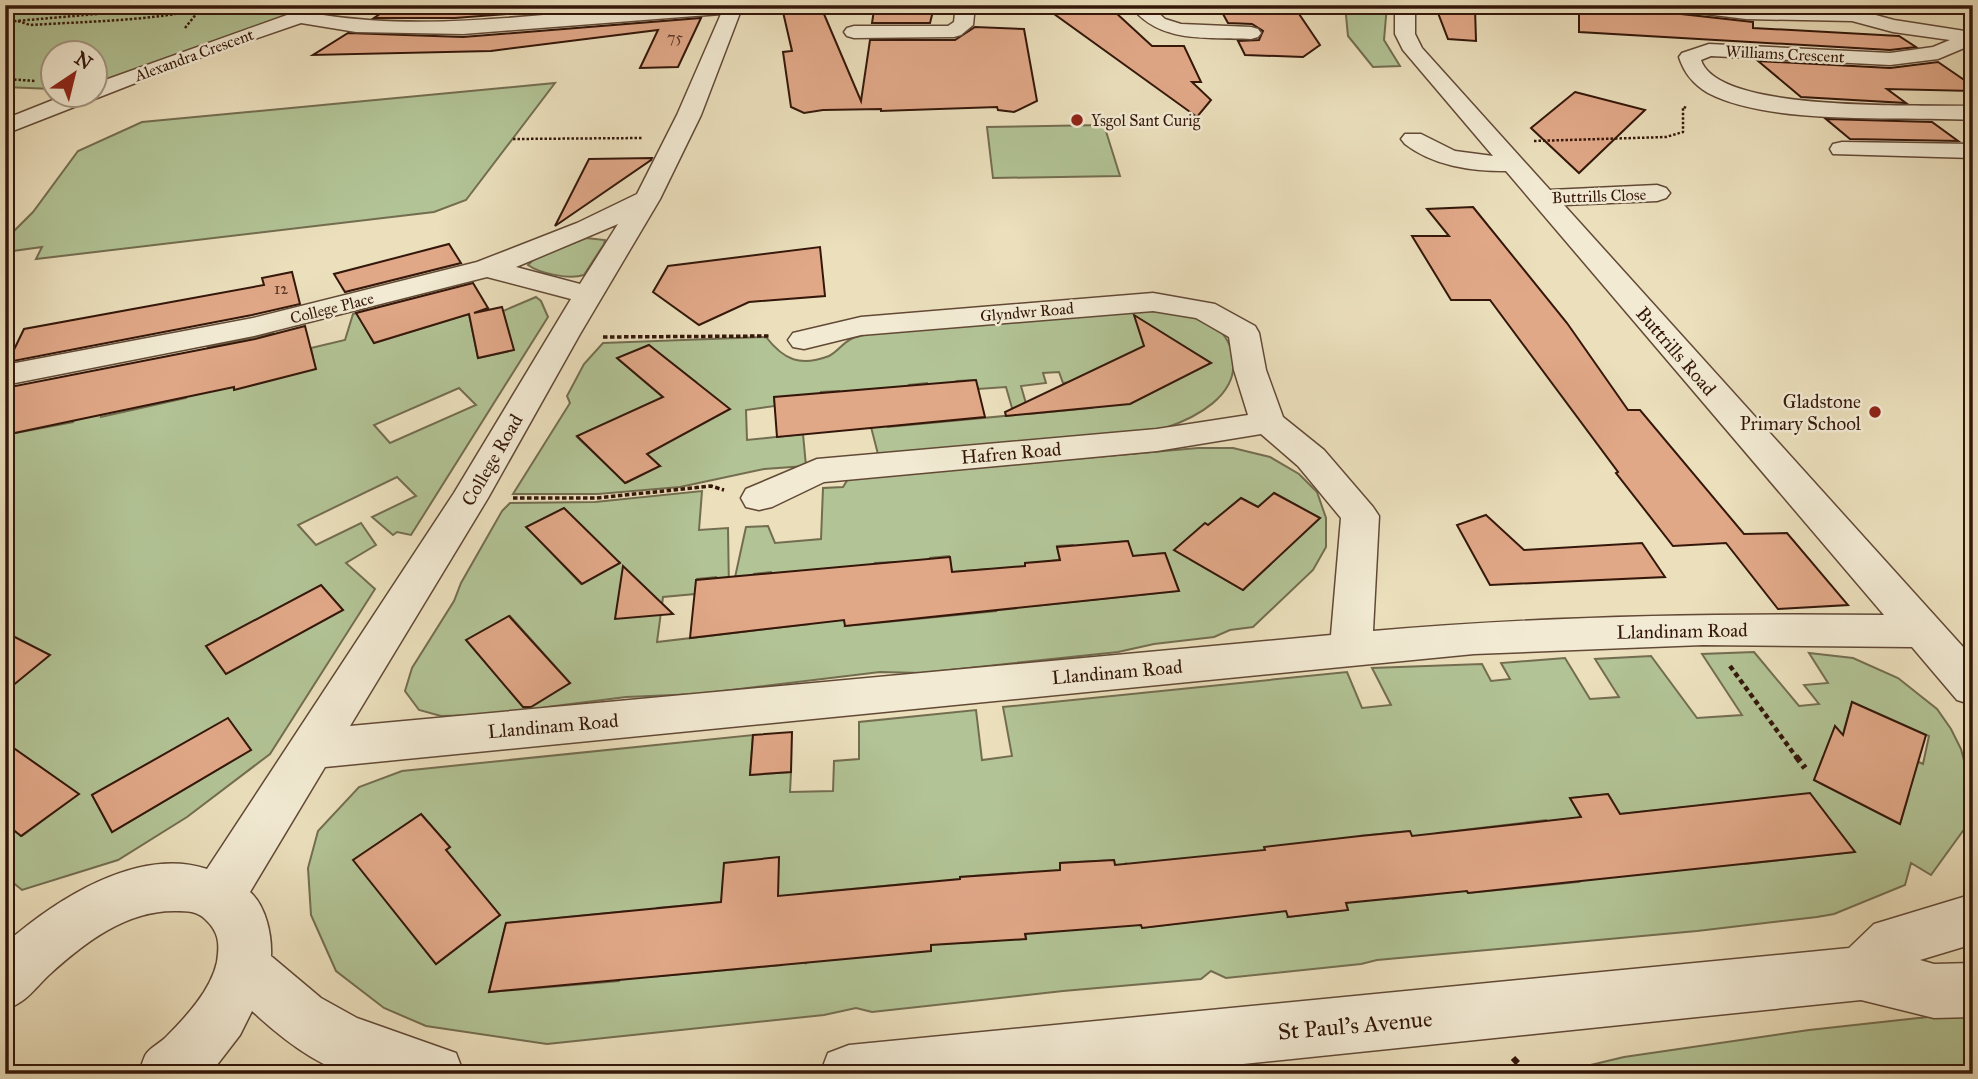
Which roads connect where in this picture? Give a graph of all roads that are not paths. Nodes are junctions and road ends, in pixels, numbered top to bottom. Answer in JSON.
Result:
{"nodes":[{"id":1,"x":333,"y":5,"type":"edge"},
{"id":2,"x":966,"y":5,"type":"edge"},
{"id":3,"x":1139,"y":5,"type":"edge"},
{"id":4,"x":1405,"y":5,"type":"edge"},
{"id":5,"x":1681,"y":5,"type":"edge"},
{"id":6,"x":1819,"y":5,"type":"edge"},
{"id":7,"x":734,"y":6,"type":"edge"},
{"id":8,"x":1847,"y":16,"type":"junction"},
{"id":9,"x":304,"y":18,"type":"junction"},
{"id":10,"x":853,"y":32,"type":"dead end"},
{"id":11,"x":1251,"y":33,"type":"dead end"},
{"id":12,"x":1966,"y":36,"type":"edge"},
{"id":13,"x":108,"y":86,"type":"edge"},
{"id":14,"x":38,"y":92,"type":"edge"},
{"id":15,"x":1741,"y":96,"type":"junction"},
{"id":16,"x":22,"y":97,"type":"dead end"},
{"id":17,"x":53,"y":108,"type":"edge"},
{"id":18,"x":1713,"y":111,"type":"road end"},
{"id":19,"x":1969,"y":116,"type":"edge"},
{"id":20,"x":5,"y":127,"type":"edge"},
{"id":21,"x":1413,"y":139,"type":"dead end"},
{"id":22,"x":1842,"y":149,"type":"dead end"},
{"id":23,"x":1973,"y":151,"type":"edge"},
{"id":24,"x":1514,"y":164,"type":"junction"},
{"id":25,"x":1657,"y":193,"type":"dead end"},
{"id":26,"x":1542,"y":198,"type":"junction"},
{"id":27,"x":647,"y":199,"type":"junction"},
{"id":28,"x":487,"y":268,"type":"junction"},
{"id":29,"x":589,"y":295,"type":"junction"},
{"id":30,"x":804,"y":340,"type":"road end"},
{"id":31,"x":5,"y":375,"type":"edge"},
{"id":32,"x":1268,"y":422,"type":"junction"},
{"id":33,"x":759,"y":498,"type":"road end"},
{"id":34,"x":1922,"y":631,"type":"junction"},
{"id":35,"x":1351,"y":649,"type":"junction"},
{"id":36,"x":1972,"y":690,"type":"edge"},
{"id":37,"x":314,"y":749,"type":"junction"},
{"id":38,"x":218,"y":897,"type":"junction"},
{"id":39,"x":1973,"y":919,"type":"edge"},
{"id":40,"x":10,"y":966,"type":"edge"},
{"id":41,"x":243,"y":967,"type":"junction"},
{"id":42,"x":1861,"y":973,"type":"junction"},
{"id":43,"x":1973,"y":990,"type":"edge"},
{"id":44,"x":167,"y":1074,"type":"edge"},
{"id":45,"x":435,"y":1074,"type":"edge"},
{"id":46,"x":849,"y":1074,"type":"edge"}],
"edges":[{"from":1,"to":9,"type":"street","name":"Alexandra Crescent"},
{"from":2,"to":10,"type":"street"},
{"from":3,"to":11,"type":"street"},
{"from":4,"to":24,"type":"street","name":"Buttrills Road"},
{"from":5,"to":8,"type":"street"},
{"from":6,"to":8,"type":"street"},
{"from":7,"to":9,"type":"street"},
{"from":7,"to":27,"type":"street","name":"College Road"},
{"from":8,"to":12,"type":"street"},
{"from":9,"to":13,"type":"street","name":"Alexandra Crescent"},
{"from":12,"to":15,"type":"street","name":"Williams Crescent"},
{"from":14,"to":16,"type":"street"},
{"from":15,"to":18,"type":"street"},
{"from":15,"to":19,"type":"street","name":"Williams Crescent"},
{"from":17,"to":20,"type":"street","name":"Alexandra Crescent"},
{"from":21,"to":24,"type":"street"},
{"from":22,"to":23,"type":"street"},
{"from":24,"to":26,"type":"street","name":"Buttrills Road"},
{"from":25,"to":26,"type":"street","name":"Buttrills Close"},
{"from":26,"to":34,"type":"street","name":"Buttrills Road"},
{"from":27,"to":28,"type":"street","name":"College Place"},
{"from":27,"to":29,"type":"street","name":"College Road"},
{"from":28,"to":29,"type":"street"},
{"from":28,"to":31,"type":"street","name":"College Place"},
{"from":29,"to":37,"type":"street","name":"College Road"},
{"from":30,"to":32,"type":"street","name":"Glyndwr Road"},
{"from":32,"to":33,"type":"street","name":"Hafren Road"},
{"from":32,"to":35,"type":"street"},
{"from":34,"to":35,"type":"street","name":"Llandinam Road"},
{"from":34,"to":36,"type":"street","name":"Buttrills Road"},
{"from":35,"to":37,"type":"street","name":"Llandinam Road"},
{"from":37,"to":38,"type":"street","name":"College Road"},
{"from":38,"to":40,"type":"street"},
{"from":38,"to":41,"type":"street"},
{"from":39,"to":42,"type":"street"},
{"from":41,"to":44,"type":"street"},
{"from":41,"to":45,"type":"street"},
{"from":42,"to":43,"type":"street","name":"St Paul's Avenue"},
{"from":42,"to":46,"type":"street","name":"St Paul's Avenue"}]}
